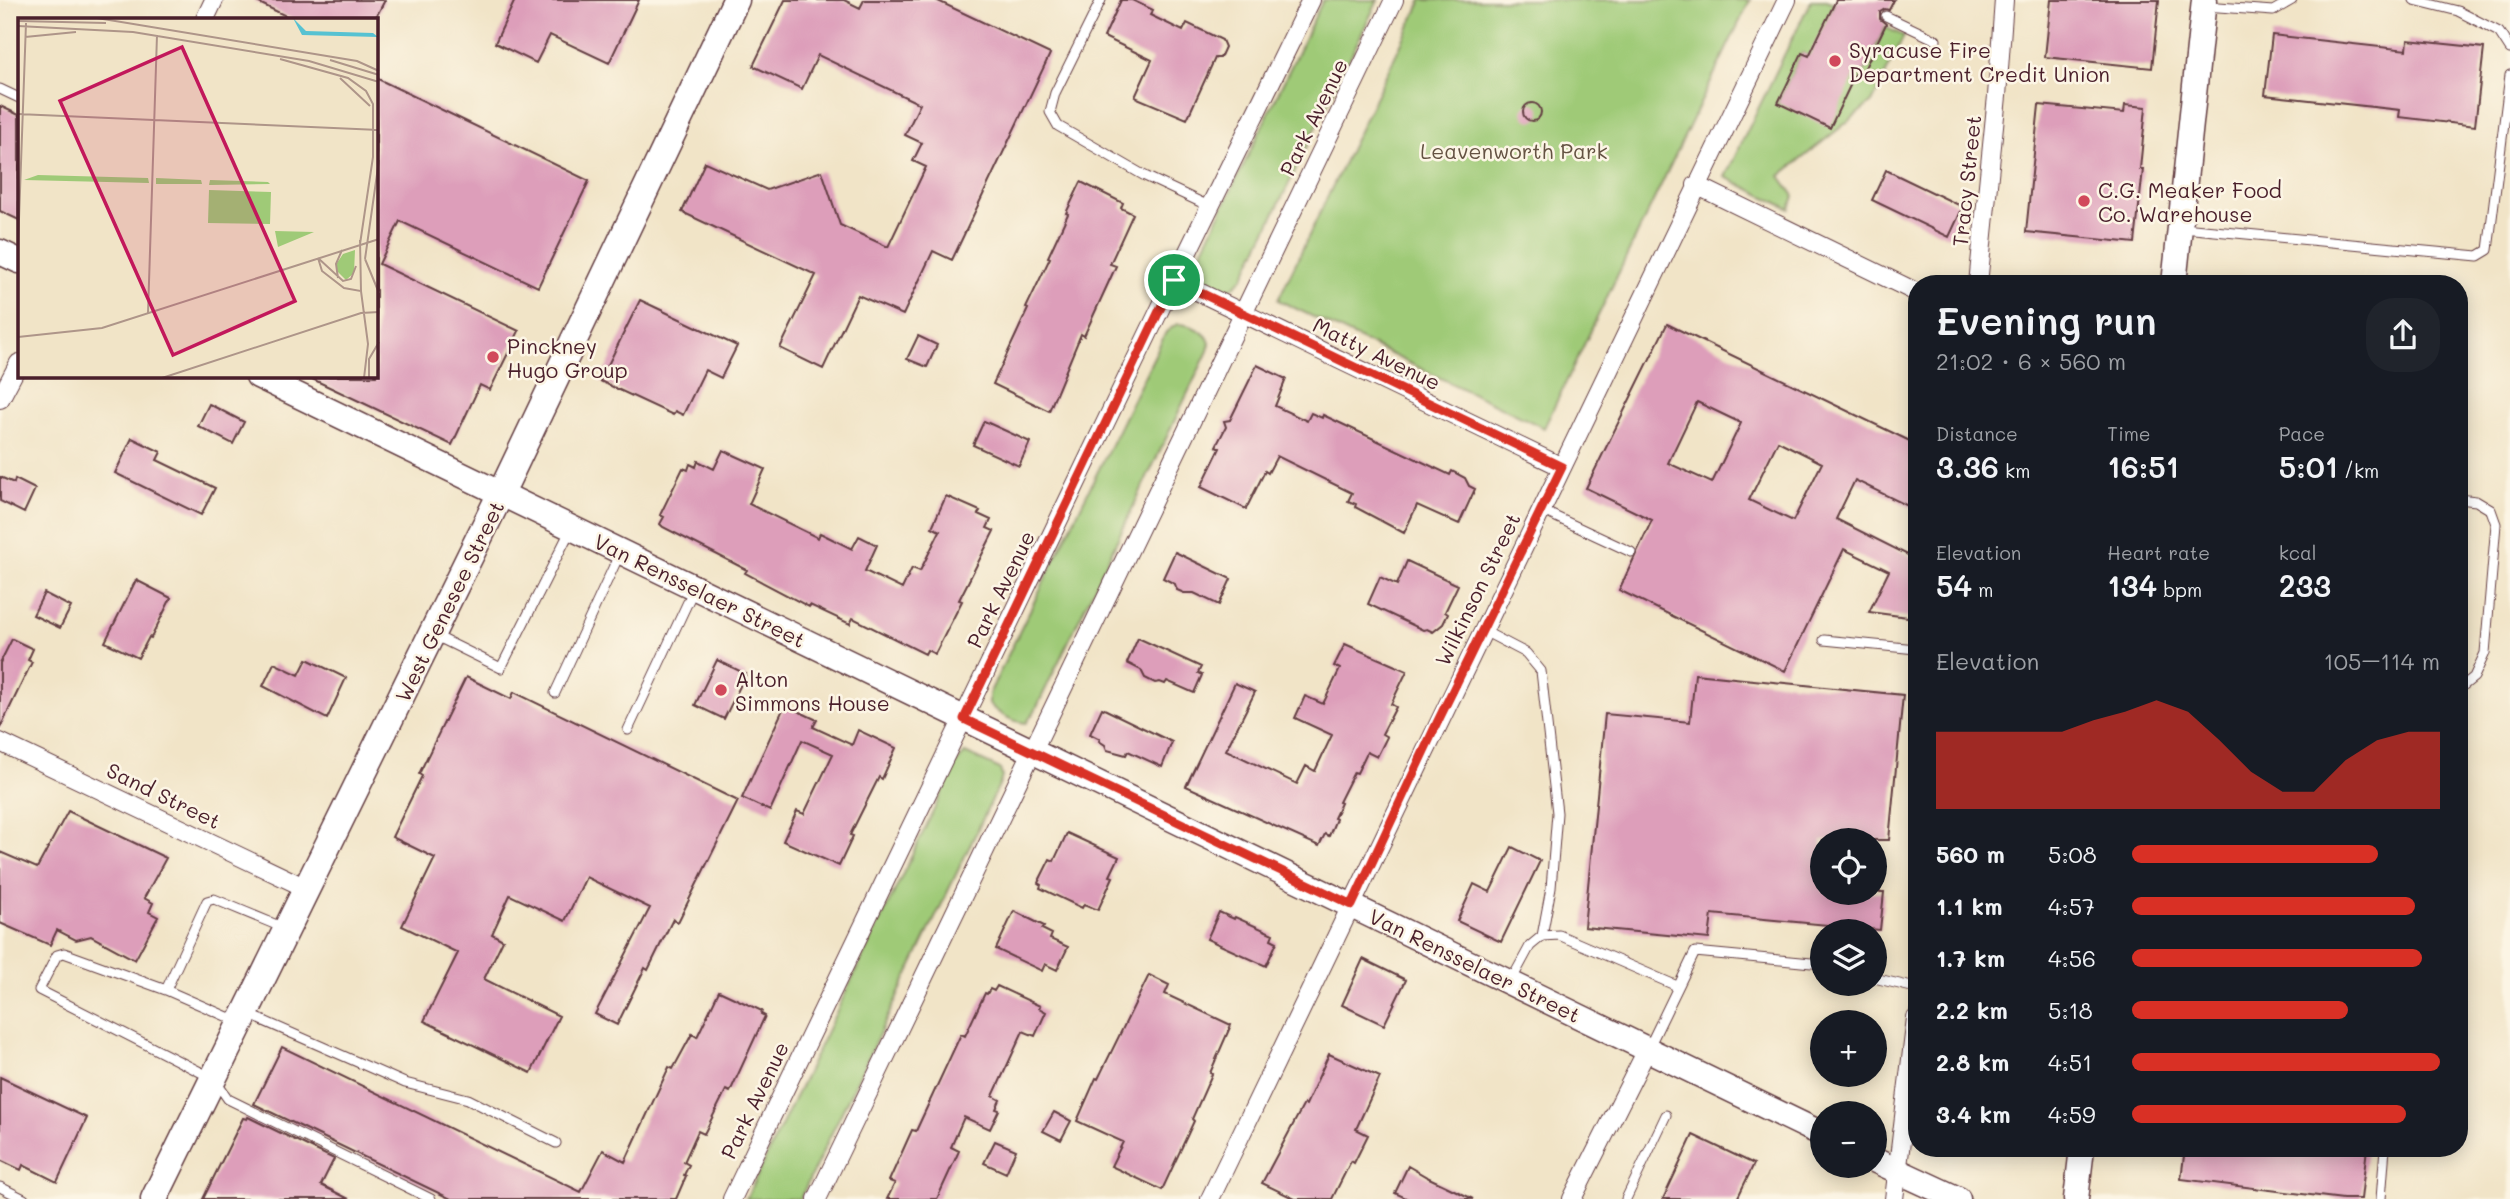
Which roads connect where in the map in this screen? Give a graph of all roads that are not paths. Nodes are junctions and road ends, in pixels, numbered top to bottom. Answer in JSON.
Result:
{"nodes":[{"id":1,"x":214,"y":0,"type":"edge"},
{"id":2,"x":736,"y":0,"type":"edge"},
{"id":3,"x":1101,"y":0,"type":"edge"},
{"id":4,"x":1394,"y":0,"type":"edge"},
{"id":5,"x":1787,"y":0,"type":"edge"},
{"id":6,"x":2004,"y":0,"type":"edge"},
{"id":7,"x":2292,"y":0,"type":"edge"},
{"id":8,"x":2414,"y":0,"type":"edge"},
{"id":9,"x":1308,"y":1,"type":"edge"},
{"id":10,"x":2204,"y":3,"type":"edge"},
{"id":11,"x":1886,"y":16,"type":"dead end"},
{"id":12,"x":205,"y":18,"type":"edge"},
{"id":13,"x":1936,"y":40,"type":"dead end"},
{"id":14,"x":2510,"y":49,"type":"edge"},
{"id":15,"x":2510,"y":75,"type":"edge"},
{"id":16,"x":0,"y":89,"type":"edge"},
{"id":17,"x":18,"y":98,"type":"edge"},
{"id":18,"x":1696,"y":186,"type":"junction"},
{"id":19,"x":1211,"y":207,"type":"junction"},
{"id":20,"x":2180,"y":228,"type":"junction"},
{"id":21,"x":0,"y":251,"type":"edge"},
{"id":22,"x":18,"y":260,"type":"edge"},
{"id":23,"x":1979,"y":275,"type":"edge"},
{"id":24,"x":2175,"y":275,"type":"edge"},
{"id":25,"x":1174,"y":280,"type":"junction"},
{"id":26,"x":1908,"y":288,"type":"edge"},
{"id":27,"x":1244,"y":314,"type":"junction"},
{"id":28,"x":18,"y":365,"type":"edge"},
{"id":29,"x":262,"y":378,"type":"edge"},
{"id":30,"x":0,"y":399,"type":"edge"},
{"id":31,"x":1562,"y":467,"type":"junction"},
{"id":32,"x":501,"y":493,"type":"junction"},
{"id":33,"x":2468,"y":500,"type":"edge"},
{"id":34,"x":1541,"y":510,"type":"junction"},
{"id":35,"x":571,"y":527,"type":"junction"},
{"id":36,"x":621,"y":552,"type":"junction"},
{"id":37,"x":1631,"y":552,"type":"dead end"},
{"id":38,"x":695,"y":588,"type":"junction"},
{"id":39,"x":1482,"y":630,"type":"junction"},
{"id":40,"x":432,"y":634,"type":"junction"},
{"id":41,"x":1824,"y":640,"type":"dead end"},
{"id":42,"x":1908,"y":648,"type":"edge"},
{"id":43,"x":2468,"y":682,"type":"edge"},
{"id":44,"x":555,"y":693,"type":"dead end"},
{"id":45,"x":964,"y":719,"type":"junction"},
{"id":46,"x":628,"y":730,"type":"dead end"},
{"id":47,"x":0,"y":742,"type":"edge"},
{"id":48,"x":1032,"y":752,"type":"junction"},
{"id":49,"x":308,"y":889,"type":"junction"},
{"id":50,"x":1352,"y":905,"type":"junction"},
{"id":51,"x":288,"y":930,"type":"junction"},
{"id":52,"x":1542,"y":936,"type":"junction"},
{"id":53,"x":1810,"y":963,"type":"edge"},
{"id":54,"x":1887,"y":981,"type":"edge"},
{"id":55,"x":1511,"y":982,"type":"junction"},
{"id":56,"x":1677,"y":986,"type":"junction"},
{"id":57,"x":1908,"y":986,"type":"edge"},
{"id":58,"x":166,"y":989,"type":"junction"},
{"id":59,"x":244,"y":1018,"type":"junction"},
{"id":60,"x":1648,"y":1048,"type":"junction"},
{"id":61,"x":214,"y":1079,"type":"junction"},
{"id":62,"x":1908,"y":1082,"type":"edge"},
{"id":63,"x":1666,"y":1115,"type":"dead end"},
{"id":64,"x":1810,"y":1128,"type":"edge"},
{"id":65,"x":556,"y":1143,"type":"dead end"},
{"id":66,"x":2081,"y":1157,"type":"edge"},
{"id":67,"x":2384,"y":1157,"type":"edge"},
{"id":68,"x":1887,"y":1166,"type":"edge"},
{"id":69,"x":1897,"y":1171,"type":"junction"},
{"id":70,"x":0,"y":1187,"type":"edge"},
{"id":71,"x":1576,"y":1197,"type":"edge"},
{"id":72,"x":24,"y":1199,"type":"edge"},
{"id":73,"x":154,"y":1199,"type":"edge"},
{"id":74,"x":431,"y":1199,"type":"edge"},
{"id":75,"x":732,"y":1199,"type":"edge"},
{"id":76,"x":817,"y":1199,"type":"edge"},
{"id":77,"x":1210,"y":1199,"type":"edge"},
{"id":78,"x":1626,"y":1199,"type":"edge"},
{"id":79,"x":1894,"y":1199,"type":"edge"},
{"id":80,"x":1958,"y":1199,"type":"edge"},
{"id":81,"x":2076,"y":1199,"type":"edge"},
{"id":82,"x":2381,"y":1199,"type":"edge"}],
"edges":[{"from":1,"to":12,"type":"street"},
{"from":2,"to":32,"type":"main road","name":"West Genesee Street"},
{"from":3,"to":19,"type":"lane"},
{"from":4,"to":27,"type":"street","name":"Park Avenue"},
{"from":5,"to":18,"type":"street","name":"Wilkinson Street"},
{"from":6,"to":23,"type":"street","name":"Tracy Street"},
{"from":7,"to":10,"type":"lane"},
{"from":8,"to":14,"type":"lane"},
{"from":9,"to":19,"type":"street","name":"Park Avenue"},
{"from":10,"to":20,"type":"street"},
{"from":11,"to":13,"type":"lane"},
{"from":15,"to":20,"type":"lane"},
{"from":16,"to":17,"type":"lane"},
{"from":18,"to":26,"type":"street"},
{"from":18,"to":31,"type":"street","name":"Wilkinson Street"},
{"from":19,"to":25,"type":"street","name":"Park Avenue"},
{"from":20,"to":24,"type":"street"},
{"from":21,"to":22,"type":"street"},
{"from":25,"to":27,"type":"street","name":"Matty Avenue"},
{"from":25,"to":45,"type":"street","name":"Park Avenue"},
{"from":27,"to":31,"type":"street","name":"Matty Avenue"},
{"from":27,"to":48,"type":"street","name":"Park Avenue"},
{"from":28,"to":30,"type":"street"},
{"from":29,"to":32,"type":"street","name":"Van Rensselaer Street"},
{"from":31,"to":34,"type":"street","name":"Wilkinson Street"},
{"from":32,"to":35,"type":"street","name":"Van Rensselaer Street"},
{"from":32,"to":40,"type":"main road","name":"West Genesee Street"},
{"from":33,"to":43,"type":"lane"},
{"from":34,"to":37,"type":"lane"},
{"from":34,"to":39,"type":"street","name":"Wilkinson Street"},
{"from":35,"to":36,"type":"street","name":"Van Rensselaer Street"},
{"from":35,"to":40,"type":"lane"},
{"from":36,"to":38,"type":"street","name":"Van Rensselaer Street"},
{"from":36,"to":44,"type":"lane"},
{"from":38,"to":45,"type":"street","name":"Van Rensselaer Street"},
{"from":38,"to":46,"type":"lane"},
{"from":39,"to":50,"type":"street","name":"Wilkinson Street"},
{"from":39,"to":52,"type":"lane"},
{"from":40,"to":49,"type":"main road","name":"West Genesee Street"},
{"from":41,"to":42,"type":"lane"},
{"from":45,"to":48,"type":"street","name":"Van Rensselaer Street"},
{"from":45,"to":75,"type":"street","name":"Park Avenue"},
{"from":47,"to":49,"type":"street","name":"Sand Street"},
{"from":48,"to":50,"type":"street","name":"Van Rensselaer Street"},
{"from":48,"to":76,"type":"street","name":"Park Avenue"},
{"from":49,"to":51,"type":"main road","name":"West Genesee Street"},
{"from":50,"to":55,"type":"street","name":"Van Rensselaer Street"},
{"from":50,"to":77,"type":"street","name":"Wilkinson Street"},
{"from":51,"to":58,"type":"lane"},
{"from":51,"to":59,"type":"main road","name":"West Genesee Street"},
{"from":52,"to":55,"type":"lane"},
{"from":52,"to":56,"type":"lane"},
{"from":53,"to":56,"type":"lane"},
{"from":54,"to":57,"type":"lane"},
{"from":55,"to":60,"type":"street","name":"Van Rensselaer Street"},
{"from":56,"to":60,"type":"lane"},
{"from":58,"to":59,"type":"lane"},
{"from":58,"to":61,"type":"lane"},
{"from":59,"to":61,"type":"main road","name":"West Genesee Street"},
{"from":59,"to":65,"type":"lane"},
{"from":60,"to":64,"type":"street","name":"Van Rensselaer Street"},
{"from":60,"to":71,"type":"street"},
{"from":61,"to":73,"type":"main road","name":"West Genesee Street"},
{"from":61,"to":74,"type":"lane"},
{"from":62,"to":69,"type":"street"},
{"from":63,"to":78,"type":"lane"},
{"from":66,"to":81,"type":"street"},
{"from":67,"to":82,"type":"lane"},
{"from":68,"to":69,"type":"street"},
{"from":69,"to":79,"type":"street"},
{"from":69,"to":80,"type":"street"},
{"from":70,"to":72,"type":"lane"}]}
